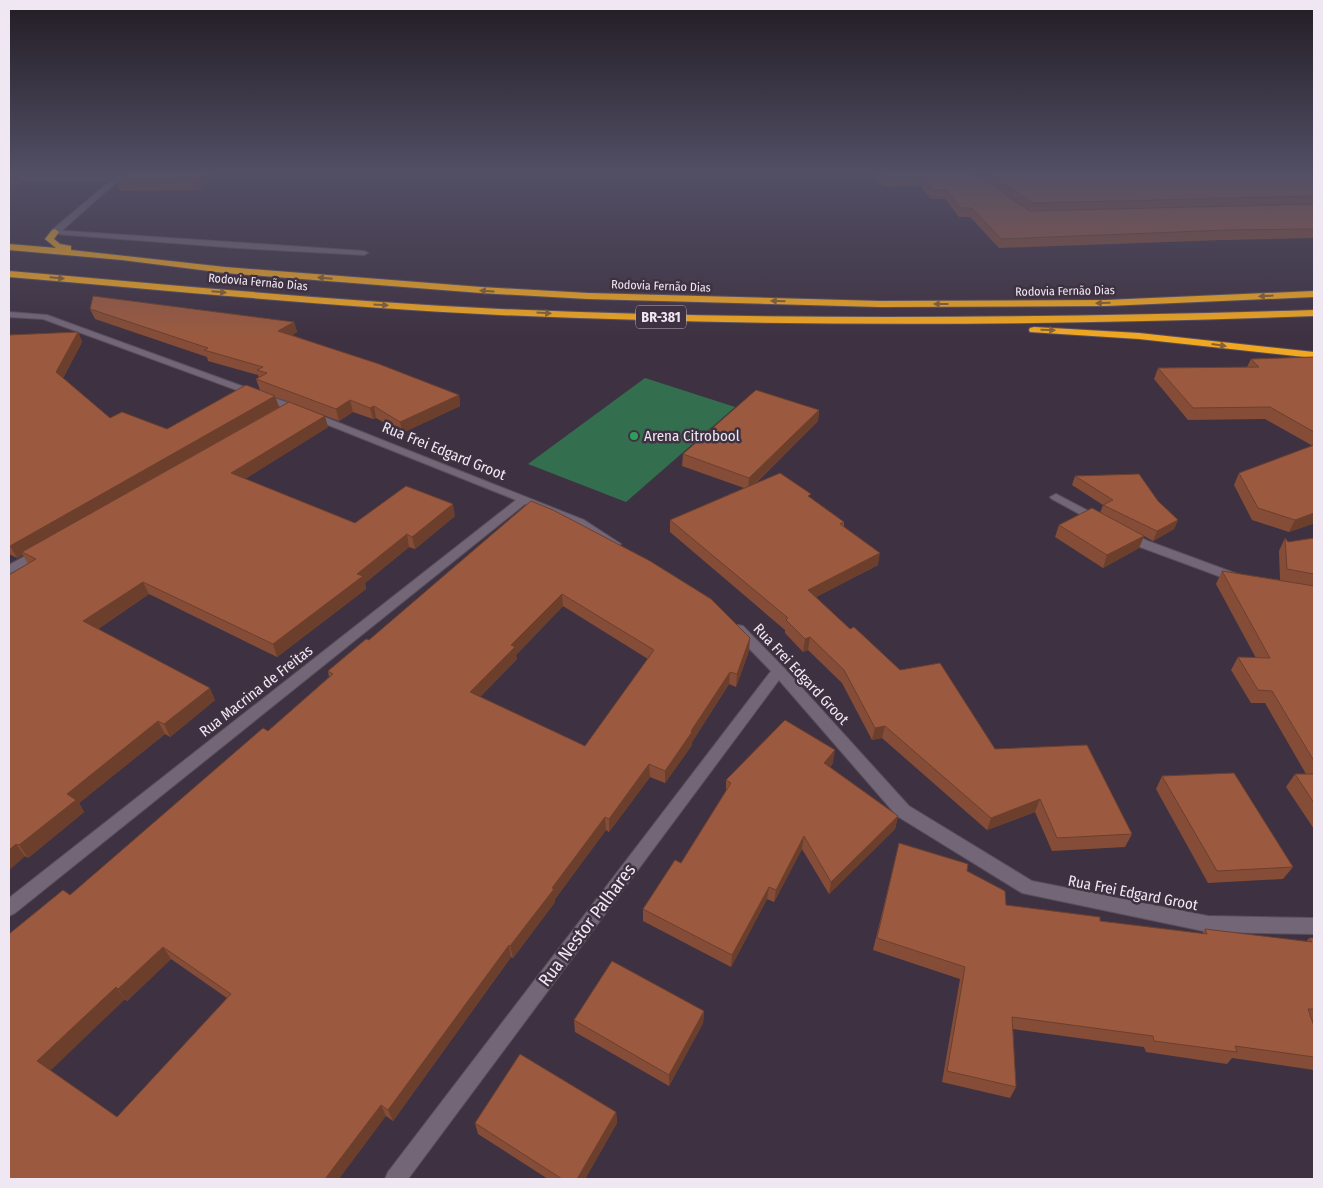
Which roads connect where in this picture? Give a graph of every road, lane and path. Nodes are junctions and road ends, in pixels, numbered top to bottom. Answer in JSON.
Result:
{"nodes":[{"id":1,"x":61,"y":226,"type":"edge"},
{"id":2,"x":54,"y":232,"type":"junction"},
{"id":3,"x":9,"y":248,"type":"edge"},
{"id":4,"x":364,"y":253,"type":"dead end"},
{"id":5,"x":122,"y":257,"type":"junction"},
{"id":6,"x":9,"y":274,"type":"edge"},
{"id":7,"x":1314,"y":294,"type":"edge"},
{"id":8,"x":1314,"y":313,"type":"edge"},
{"id":9,"x":9,"y":315,"type":"edge"},
{"id":10,"x":825,"y":321,"type":"junction"},
{"id":11,"x":1314,"y":355,"type":"edge"},
{"id":12,"x":291,"y":407,"type":"junction"},
{"id":13,"x":274,"y":417,"type":"edge"},
{"id":14,"x":1056,"y":497,"type":"dead end"},
{"id":15,"x":523,"y":500,"type":"junction"},
{"id":16,"x":52,"y":545,"type":"edge"},
{"id":17,"x":628,"y":552,"type":"edge"},
{"id":18,"x":9,"y":570,"type":"edge"},
{"id":19,"x":1243,"y":580,"type":"edge"},
{"id":20,"x":730,"y":621,"type":"edge"},
{"id":21,"x":779,"y":671,"type":"junction"},
{"id":22,"x":9,"y":908,"type":"edge"},
{"id":23,"x":1314,"y":926,"type":"edge"},
{"id":24,"x":395,"y":1179,"type":"edge"}],
"edges":[{"from":1,"to":2,"type":"street"},
{"from":2,"to":4,"type":"street"},
{"from":2,"to":5,"type":"highway"},
{"from":3,"to":5,"type":"highway","name":"Rodovia Fernão Dias","number":"BR-381"},
{"from":7,"to":5,"type":"highway","name":"Rodovia Fernão Dias","number":"BR-381","one_way":true},
{"from":6,"to":10,"type":"highway","name":"Rodovia Fernão Dias","number":"BR-381","one_way":true},
{"from":8,"to":10,"type":"highway","name":"Rodovia Fernão Dias","number":"BR-381"},
{"from":9,"to":12,"type":"street","name":"Rua Frei Edgard Groot"},
{"from":10,"to":11,"type":"highway","one_way":true},
{"from":12,"to":13,"type":"street"},
{"from":12,"to":15,"type":"street","name":"Rua Frei Edgard Groot"},
{"from":14,"to":19,"type":"street"},
{"from":15,"to":17,"type":"street","name":"Rua Frei Edgard Groot"},
{"from":15,"to":22,"type":"street","name":"Rua Macrina de Freitas"},
{"from":16,"to":18,"type":"street"},
{"from":20,"to":21,"type":"street","name":"Rua Frei Edgard Groot"},
{"from":21,"to":23,"type":"street","name":"Rua Frei Edgard Groot"},
{"from":21,"to":24,"type":"street","name":"Rua Nestor Palhares"}]}
